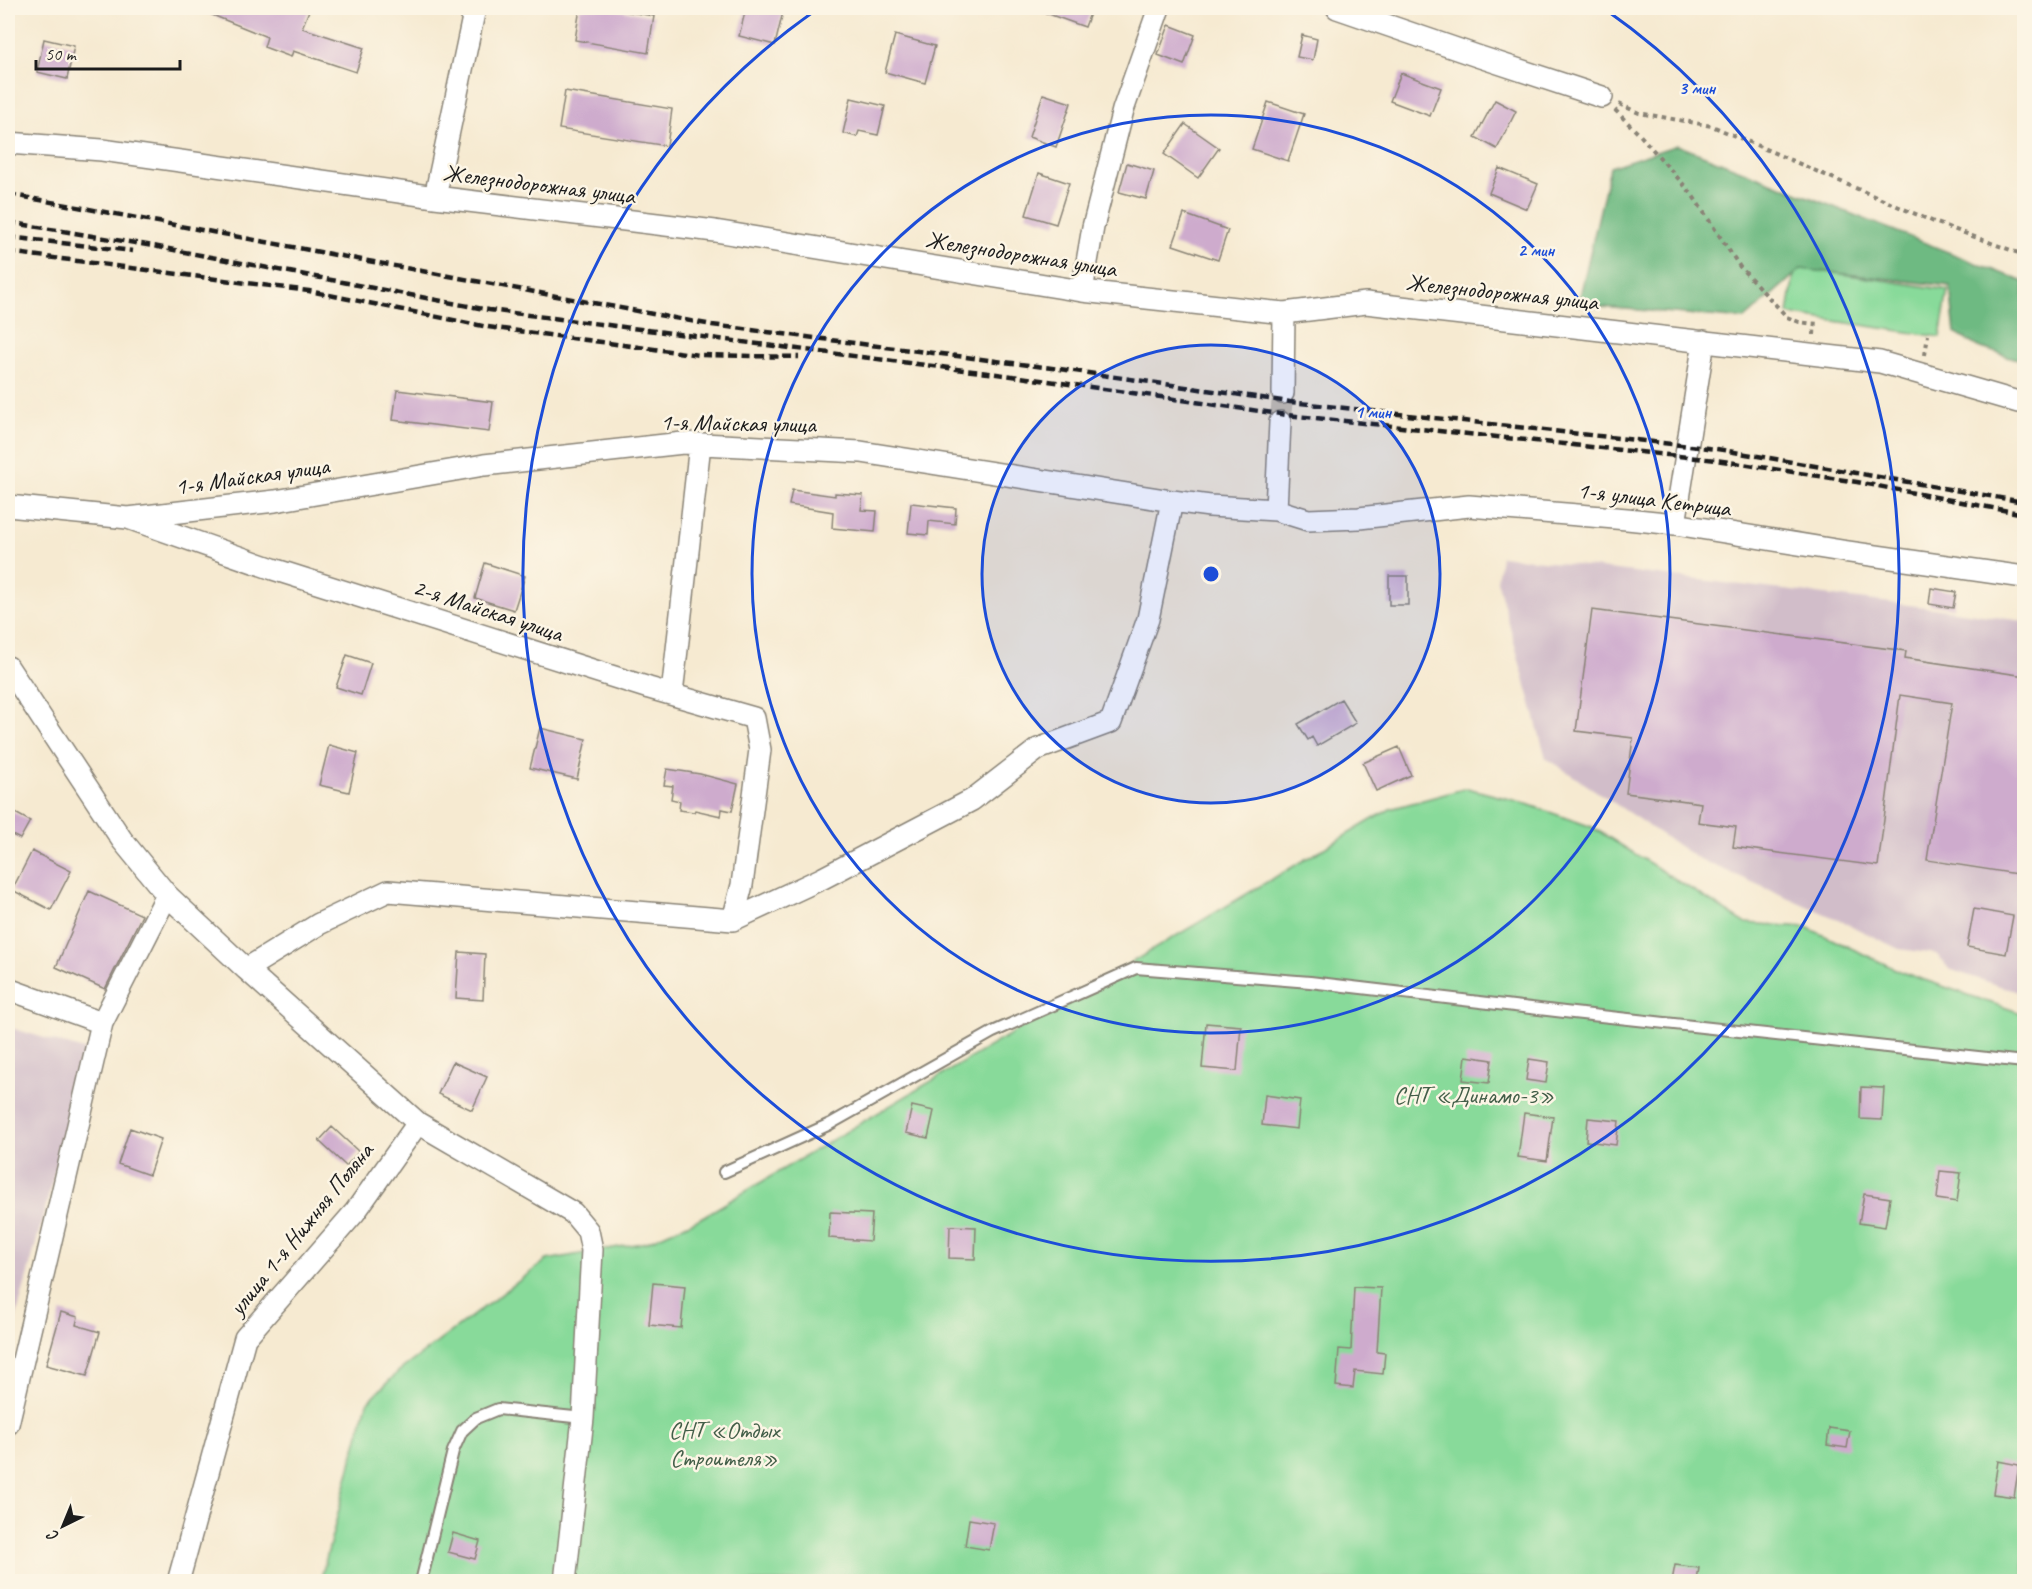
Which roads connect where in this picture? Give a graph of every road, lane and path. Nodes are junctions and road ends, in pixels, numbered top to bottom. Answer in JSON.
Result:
{"nodes":[{"id":1,"x":475,"y":8,"type":"edge"},
{"id":2,"x":1159,"y":8,"type":"edge"},
{"id":3,"x":1338,"y":8,"type":"edge"},
{"id":4,"x":1602,"y":97,"type":"junction"},
{"id":5,"x":8,"y":142,"type":"edge"},
{"id":6,"x":435,"y":198,"type":"junction"},
{"id":7,"x":2025,"y":255,"type":"edge"},
{"id":8,"x":1082,"y":291,"type":"junction"},
{"id":9,"x":1284,"y":313,"type":"junction"},
{"id":10,"x":1815,"y":318,"type":"dead end"},
{"id":11,"x":1815,"y":324,"type":"junction"},
{"id":12,"x":1928,"y":334,"type":"dead end"},
{"id":13,"x":1704,"y":340,"type":"junction"},
{"id":14,"x":1812,"y":345,"type":"dead end"},
{"id":15,"x":1925,"y":356,"type":"dead end"},
{"id":16,"x":1282,"y":393,"type":"tunnel mouth"},
{"id":17,"x":2025,"y":403,"type":"edge"},
{"id":18,"x":1281,"y":422,"type":"tunnel mouth"},
{"id":19,"x":700,"y":444,"type":"junction"},
{"id":20,"x":1172,"y":501,"type":"junction"},
{"id":21,"x":8,"y":506,"type":"edge"},
{"id":22,"x":1276,"y":510,"type":"junction"},
{"id":23,"x":128,"y":518,"type":"junction"},
{"id":24,"x":1675,"y":524,"type":"junction"},
{"id":25,"x":2025,"y":577,"type":"edge"},
{"id":26,"x":8,"y":667,"type":"edge"},
{"id":27,"x":672,"y":694,"type":"junction"},
{"id":28,"x":167,"y":895,"type":"junction"},
{"id":29,"x":733,"y":920,"type":"junction"},
{"id":30,"x":246,"y":969,"type":"junction"},
{"id":31,"x":8,"y":989,"type":"edge"},
{"id":32,"x":102,"y":1023,"type":"junction"},
{"id":33,"x":2025,"y":1062,"type":"edge"},
{"id":34,"x":418,"y":1123,"type":"junction"},
{"id":35,"x":724,"y":1172,"type":"dead end"},
{"id":36,"x":583,"y":1418,"type":"junction"},
{"id":37,"x":8,"y":1424,"type":"edge"},
{"id":38,"x":177,"y":1581,"type":"edge"},
{"id":39,"x":421,"y":1581,"type":"edge"},
{"id":40,"x":565,"y":1581,"type":"edge"}],
"edges":[{"from":1,"to":6,"type":"street"},
{"from":2,"to":8,"type":"street"},
{"from":3,"to":4,"type":"street"},
{"from":4,"to":7,"type":"path"},
{"from":4,"to":11,"type":"path"},
{"from":5,"to":6,"type":"street","name":"Железнодорожная улица"},
{"from":6,"to":8,"type":"street","name":"Железнодорожная улица"},
{"from":8,"to":9,"type":"street","name":"Железнодорожная улица"},
{"from":9,"to":13,"type":"street","name":"Железнодорожная улица"},
{"from":9,"to":16,"type":"street"},
{"from":10,"to":11,"type":"path"},
{"from":11,"to":14,"type":"path"},
{"from":12,"to":15,"type":"path"},
{"from":13,"to":17,"type":"street","name":"Железнодорожная улица"},
{"from":13,"to":24,"type":"street"},
{"from":18,"to":22,"type":"street"},
{"from":19,"to":20,"type":"street","name":"1-я Майская улица"},
{"from":19,"to":23,"type":"street","name":"1-я Майская улица"},
{"from":19,"to":27,"type":"street"},
{"from":20,"to":22,"type":"street","name":"1-я Майская улица"},
{"from":20,"to":29,"type":"street"},
{"from":21,"to":23,"type":"street","name":"2-я Майская улица"},
{"from":22,"to":24,"type":"street","name":"1-я улица Кетрица"},
{"from":23,"to":27,"type":"street","name":"2-я Майская улица"},
{"from":24,"to":25,"type":"street","name":"1-я улица Кетрица"},
{"from":26,"to":28,"type":"street"},
{"from":27,"to":29,"type":"street","name":"2-я Майская улица"},
{"from":28,"to":30,"type":"street"},
{"from":28,"to":32,"type":"street"},
{"from":29,"to":30,"type":"street"},
{"from":30,"to":34,"type":"street"},
{"from":31,"to":32,"type":"street"},
{"from":32,"to":37,"type":"street"},
{"from":33,"to":35,"type":"lane"},
{"from":34,"to":36,"type":"street"},
{"from":34,"to":38,"type":"street","name":"улица 1-я Нижняя Поляна"},
{"from":36,"to":39,"type":"lane"},
{"from":36,"to":40,"type":"street"}]}
